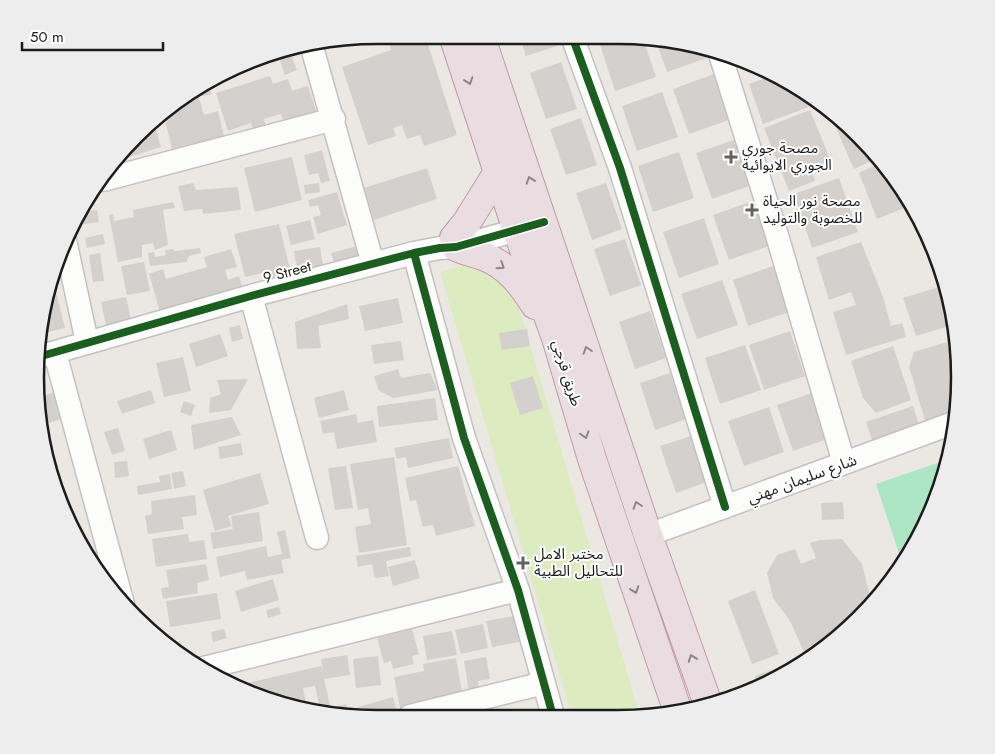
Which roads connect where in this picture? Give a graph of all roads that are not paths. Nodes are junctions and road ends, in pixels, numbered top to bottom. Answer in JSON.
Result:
{"nodes":[{"id":1,"x":456,"y":44,"type":"edge"},
{"id":2,"x":483,"y":44,"type":"edge"},
{"id":3,"x":575,"y":44,"type":"edge"},
{"id":4,"x":313,"y":50,"type":"edge"},
{"id":5,"x":722,"y":60,"type":"edge"},
{"id":6,"x":334,"y":120,"type":"junction"},
{"id":7,"x":498,"y":172,"type":"junction"},
{"id":8,"x":110,"y":178,"type":"edge"},
{"id":9,"x":542,"y":215,"type":"junction"},
{"id":10,"x":515,"y":224,"type":"junction"},
{"id":11,"x":450,"y":244,"type":"junction"},
{"id":12,"x":68,"y":253,"type":"edge"},
{"id":13,"x":414,"y":253,"type":"junction"},
{"id":14,"x":373,"y":264,"type":"junction"},
{"id":15,"x":251,"y":296,"type":"junction"},
{"id":16,"x":556,"y":338,"type":"junction"},
{"id":17,"x":86,"y":342,"type":"junction"},
{"id":18,"x":46,"y":355,"type":"edge"},
{"id":19,"x":947,"y":425,"type":"edge"},
{"id":20,"x":844,"y":463,"type":"junction"},
{"id":21,"x":725,"y":507,"type":"junction"},
{"id":22,"x":648,"y":535,"type":"junction"},
{"id":23,"x":317,"y":538,"type":"dead end"},
{"id":24,"x":117,"y":586,"type":"edge"},
{"id":25,"x":518,"y":590,"type":"junction"},
{"id":26,"x":213,"y":668,"type":"edge"},
{"id":27,"x":544,"y":683,"type":"junction"},
{"id":28,"x":706,"y":698,"type":"edge"},
{"id":29,"x":676,"y":705,"type":"edge"},
{"id":30,"x":434,"y":710,"type":"edge"},
{"id":31,"x":551,"y":710,"type":"edge"}],
"edges":[{"from":1,"to":7,"type":"highway","name":"طريق قرجي","one_way":true},
{"from":9,"to":2,"type":"highway","name":"طريق قرجي","one_way":true},
{"from":3,"to":21,"type":"street"},
{"from":4,"to":6,"type":"street"},
{"from":5,"to":20,"type":"street"},
{"from":6,"to":8,"type":"street"},
{"from":6,"to":14,"type":"street"},
{"from":7,"to":10,"type":"highway","name":"طريق قرجي"},
{"from":7,"to":11,"type":"highway"},
{"from":9,"to":10,"type":"street","name":"9 Street"},
{"from":22,"to":9,"type":"highway","name":"طريق قرجي","one_way":true},
{"from":10,"to":11,"type":"street","name":"9 Street"},
{"from":10,"to":16,"type":"highway","name":"طريق قرجي"},
{"from":11,"to":13,"type":"street","name":"9 Street"},
{"from":11,"to":16,"type":"highway","one_way":true},
{"from":12,"to":17,"type":"street"},
{"from":13,"to":14,"type":"street","name":"9 Street"},
{"from":13,"to":25,"type":"street"},
{"from":14,"to":15,"type":"street","name":"9 Street"},
{"from":15,"to":17,"type":"street","name":"9 Street"},
{"from":15,"to":23,"type":"street"},
{"from":16,"to":29,"type":"highway","name":"طريق قرجي","one_way":true},
{"from":17,"to":18,"type":"street","name":"9 Street"},
{"from":18,"to":24,"type":"street"},
{"from":19,"to":20,"type":"street","name":"شارع سليمان مهني"},
{"from":20,"to":21,"type":"street","name":"شارع سليمان مهني"},
{"from":21,"to":22,"type":"street","name":"شارع سليمان مهني"},
{"from":28,"to":22,"type":"highway","name":"طريق قرجي","one_way":true},
{"from":25,"to":26,"type":"street"},
{"from":25,"to":27,"type":"street"},
{"from":27,"to":30,"type":"street"},
{"from":27,"to":31,"type":"street"}]}
